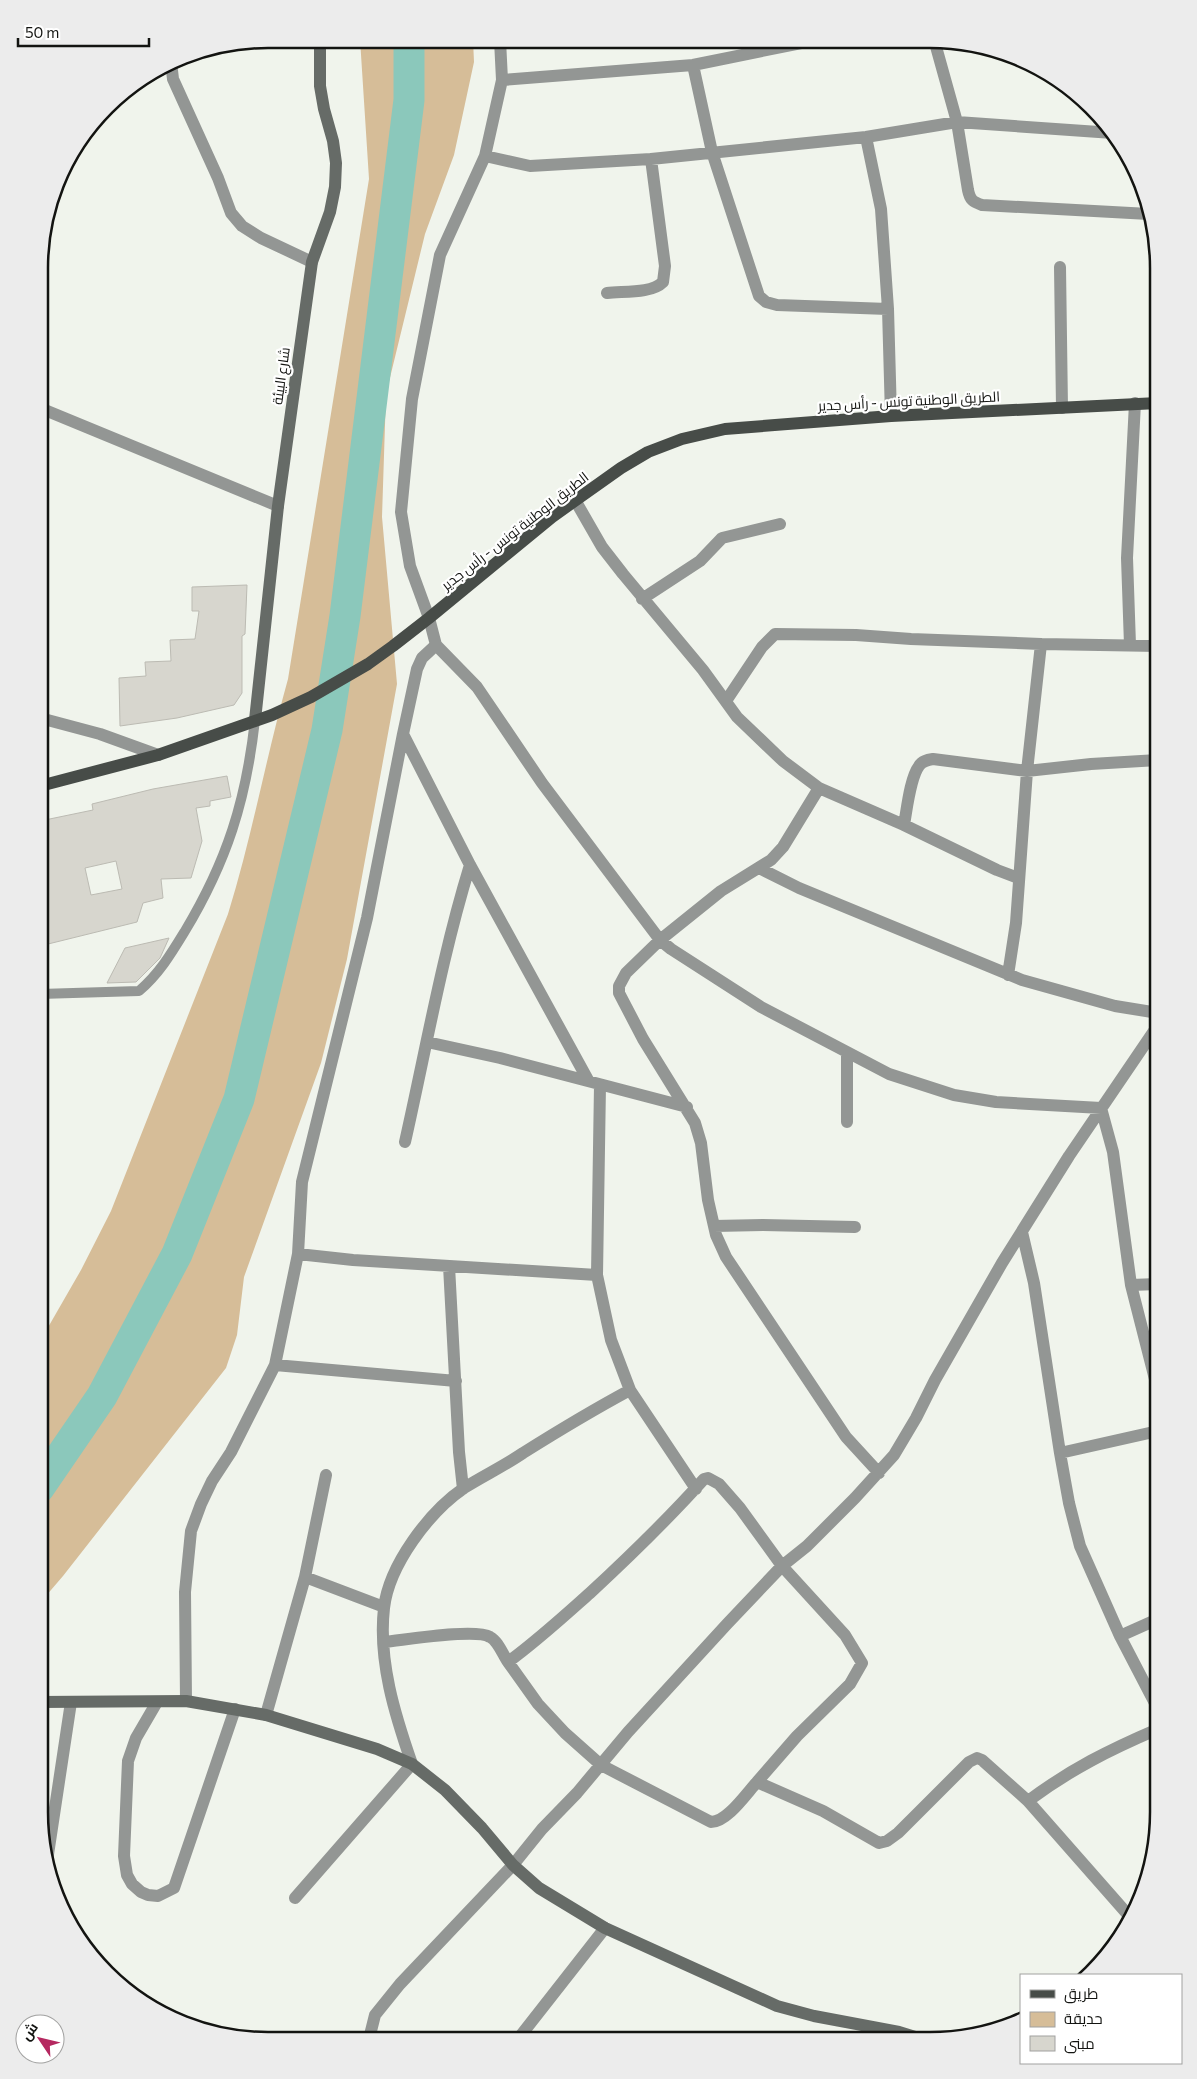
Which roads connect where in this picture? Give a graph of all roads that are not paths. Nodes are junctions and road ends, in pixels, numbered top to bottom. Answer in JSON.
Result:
{"nodes":[{"id":1,"x":320,"y":48,"type":"edge"},
{"id":2,"x":500,"y":48,"type":"edge"},
{"id":3,"x":777,"y":48,"type":"edge"},
{"id":4,"x":936,"y":48,"type":"edge"},
{"id":5,"x":693,"y":65,"type":"junction"},
{"id":6,"x":172,"y":69,"type":"edge"},
{"id":7,"x":502,"y":80,"type":"junction"},
{"id":8,"x":957,"y":122,"type":"junction"},
{"id":9,"x":1103,"y":132,"type":"edge"},
{"id":10,"x":866,"y":137,"type":"junction"},
{"id":11,"x":712,"y":152,"type":"junction"},
{"id":12,"x":485,"y":156,"type":"junction"},
{"id":13,"x":651,"y":159,"type":"junction"},
{"id":14,"x":1143,"y":214,"type":"edge"},
{"id":15,"x":312,"y":262,"type":"junction"},
{"id":16,"x":1060,"y":267,"type":"dead end"},
{"id":17,"x":607,"y":293,"type":"dead end"},
{"id":18,"x":888,"y":309,"type":"junction"},
{"id":19,"x":1135,"y":403,"type":"junction"},
{"id":20,"x":1150,"y":403,"type":"edge"},
{"id":21,"x":1062,"y":408,"type":"junction"},
{"id":22,"x":48,"y":411,"type":"edge"},
{"id":23,"x":891,"y":416,"type":"junction"},
{"id":24,"x":575,"y":500,"type":"junction"},
{"id":25,"x":278,"y":506,"type":"junction"},
{"id":26,"x":780,"y":524,"type":"dead end"},
{"id":27,"x":642,"y":599,"type":"junction"},
{"id":28,"x":429,"y":618,"type":"junction"},
{"id":29,"x":1041,"y":644,"type":"junction"},
{"id":30,"x":1130,"y":645,"type":"junction"},
{"id":31,"x":436,"y":646,"type":"junction"},
{"id":32,"x":1150,"y":646,"type":"edge"},
{"id":33,"x":726,"y":702,"type":"junction"},
{"id":34,"x":48,"y":720,"type":"edge"},
{"id":35,"x":255,"y":720,"type":"junction"},
{"id":36,"x":403,"y":734,"type":"junction"},
{"id":37,"x":158,"y":755,"type":"junction"},
{"id":38,"x":1150,"y":761,"type":"edge"},
{"id":39,"x":1027,"y":772,"type":"junction"},
{"id":40,"x":48,"y":784,"type":"edge"},
{"id":41,"x":819,"y":788,"type":"junction"},
{"id":42,"x":904,"y":825,"type":"junction"},
{"id":43,"x":470,"y":865,"type":"junction"},
{"id":44,"x":759,"y":868,"type":"junction"},
{"id":45,"x":1018,"y":878,"type":"junction"},
{"id":46,"x":660,"y":940,"type":"junction"},
{"id":47,"x":1008,"y":975,"type":"junction"},
{"id":48,"x":48,"y":994,"type":"edge"},
{"id":49,"x":1150,"y":1012,"type":"edge"},
{"id":50,"x":1150,"y":1037,"type":"edge"},
{"id":51,"x":427,"y":1042,"type":"junction"},
{"id":52,"x":847,"y":1052,"type":"junction"},
{"id":53,"x":594,"y":1082,"type":"junction"},
{"id":54,"x":688,"y":1108,"type":"junction"},
{"id":55,"x":1101,"y":1108,"type":"junction"},
{"id":56,"x":847,"y":1122,"type":"dead end"},
{"id":57,"x":405,"y":1142,"type":"dead end"},
{"id":58,"x":714,"y":1226,"type":"junction"},
{"id":59,"x":855,"y":1227,"type":"dead end"},
{"id":60,"x":1022,"y":1232,"type":"junction"},
{"id":61,"x":298,"y":1254,"type":"junction"},
{"id":62,"x":449,"y":1266,"type":"junction"},
{"id":63,"x":597,"y":1275,"type":"junction"},
{"id":64,"x":1150,"y":1284,"type":"edge"},
{"id":65,"x":1131,"y":1285,"type":"junction"},
{"id":66,"x":1150,"y":1360,"type":"edge"},
{"id":67,"x":275,"y":1364,"type":"junction"},
{"id":68,"x":456,"y":1381,"type":"junction"},
{"id":69,"x":630,"y":1390,"type":"junction"},
{"id":70,"x":1150,"y":1433,"type":"edge"},
{"id":71,"x":1060,"y":1453,"type":"junction"},
{"id":72,"x":879,"y":1473,"type":"junction"},
{"id":73,"x":326,"y":1475,"type":"dead end"},
{"id":74,"x":463,"y":1489,"type":"junction"},
{"id":75,"x":696,"y":1489,"type":"junction"},
{"id":76,"x":782,"y":1566,"type":"junction"},
{"id":77,"x":304,"y":1577,"type":"junction"},
{"id":78,"x":384,"y":1607,"type":"junction"},
{"id":79,"x":1150,"y":1623,"type":"edge"},
{"id":80,"x":1120,"y":1636,"type":"junction"},
{"id":81,"x":384,"y":1642,"type":"junction"},
{"id":82,"x":508,"y":1662,"type":"junction"},
{"id":83,"x":1150,"y":1693,"type":"edge"},
{"id":84,"x":186,"y":1700,"type":"junction"},
{"id":85,"x":48,"y":1702,"type":"edge"},
{"id":86,"x":71,"y":1702,"type":"junction"},
{"id":87,"x":157,"y":1702,"type":"junction"},
{"id":88,"x":235,"y":1709,"type":"junction"},
{"id":89,"x":266,"y":1715,"type":"junction"},
{"id":90,"x":1150,"y":1733,"type":"edge"},
{"id":91,"x":412,"y":1764,"type":"junction"},
{"id":92,"x":601,"y":1765,"type":"junction"},
{"id":93,"x":757,"y":1782,"type":"junction"},
{"id":94,"x":1028,"y":1801,"type":"junction"},
{"id":95,"x":50,"y":1843,"type":"edge"},
{"id":96,"x":513,"y":1865,"type":"junction"},
{"id":97,"x":295,"y":1898,"type":"dead end"},
{"id":98,"x":1125,"y":1912,"type":"edge"},
{"id":99,"x":605,"y":1928,"type":"junction"},
{"id":100,"x":371,"y":2032,"type":"edge"},
{"id":101,"x":523,"y":2032,"type":"edge"},
{"id":102,"x":899,"y":2032,"type":"edge"}],
"edges":[{"from":1,"to":15,"type":"street","name":"شارع البيئة"},
{"from":2,"to":7,"type":"street"},
{"from":3,"to":5,"type":"street"},
{"from":4,"to":8,"type":"street"},
{"from":5,"to":7,"type":"street"},
{"from":5,"to":11,"type":"street"},
{"from":6,"to":15,"type":"street"},
{"from":7,"to":12,"type":"street"},
{"from":8,"to":9,"type":"street"},
{"from":8,"to":10,"type":"street"},
{"from":8,"to":14,"type":"street"},
{"from":10,"to":11,"type":"street"},
{"from":10,"to":18,"type":"street"},
{"from":11,"to":13,"type":"street"},
{"from":11,"to":18,"type":"street"},
{"from":12,"to":13,"type":"street"},
{"from":12,"to":28,"type":"street"},
{"from":13,"to":17,"type":"street"},
{"from":15,"to":25,"type":"street","name":"شارع البيئة"},
{"from":16,"to":21,"type":"street"},
{"from":18,"to":23,"type":"street"},
{"from":19,"to":20,"type":"main road","name":"الطريق الوطنية تونس - رأس جدير"},
{"from":19,"to":21,"type":"main road","name":"الطريق الوطنية تونس - رأس جدير"},
{"from":19,"to":30,"type":"street"},
{"from":21,"to":23,"type":"main road","name":"الطريق الوطنية تونس - رأس جدير"},
{"from":22,"to":25,"type":"street"},
{"from":23,"to":24,"type":"main road","name":"الطريق الوطنية تونس - رأس جدير"},
{"from":24,"to":27,"type":"street"},
{"from":24,"to":28,"type":"main road","name":"الطريق الوطنية تونس - رأس جدير"},
{"from":25,"to":35,"type":"street","name":"شارع البيئة"},
{"from":26,"to":27,"type":"street"},
{"from":27,"to":33,"type":"street"},
{"from":28,"to":31,"type":"street"},
{"from":28,"to":35,"type":"main road","name":"الطريق الوطنية تونس - رأس جدير"},
{"from":29,"to":30,"type":"street"},
{"from":29,"to":33,"type":"street"},
{"from":29,"to":39,"type":"street"},
{"from":30,"to":32,"type":"street"},
{"from":31,"to":36,"type":"street"},
{"from":31,"to":46,"type":"street"},
{"from":33,"to":41,"type":"street"},
{"from":34,"to":37,"type":"street"},
{"from":35,"to":37,"type":"main road","name":"الطريق الوطنية تونس - رأس جدير"},
{"from":35,"to":48,"type":"lane"},
{"from":36,"to":43,"type":"street"},
{"from":36,"to":61,"type":"street"},
{"from":37,"to":40,"type":"main road","name":"الطريق الوطنية تونس - رأس جدير"},
{"from":38,"to":39,"type":"street"},
{"from":39,"to":42,"type":"street"},
{"from":39,"to":45,"type":"street"},
{"from":41,"to":42,"type":"street"},
{"from":41,"to":44,"type":"street"},
{"from":42,"to":45,"type":"street"},
{"from":43,"to":51,"type":"street"},
{"from":43,"to":53,"type":"street"},
{"from":44,"to":46,"type":"street"},
{"from":44,"to":47,"type":"street"},
{"from":45,"to":47,"type":"street"},
{"from":46,"to":52,"type":"street"},
{"from":46,"to":54,"type":"street"},
{"from":47,"to":49,"type":"street"},
{"from":50,"to":55,"type":"street"},
{"from":51,"to":53,"type":"street"},
{"from":51,"to":57,"type":"street"},
{"from":52,"to":55,"type":"street"},
{"from":52,"to":56,"type":"street"},
{"from":53,"to":54,"type":"street"},
{"from":53,"to":63,"type":"street"},
{"from":54,"to":58,"type":"street"},
{"from":55,"to":60,"type":"street"},
{"from":55,"to":65,"type":"street"},
{"from":58,"to":59,"type":"street"},
{"from":58,"to":72,"type":"street"},
{"from":60,"to":71,"type":"street"},
{"from":60,"to":72,"type":"street"},
{"from":61,"to":62,"type":"street"},
{"from":61,"to":67,"type":"street"},
{"from":62,"to":63,"type":"street"},
{"from":62,"to":68,"type":"street"},
{"from":63,"to":69,"type":"street"},
{"from":64,"to":65,"type":"street"},
{"from":65,"to":66,"type":"street"},
{"from":67,"to":68,"type":"street"},
{"from":67,"to":84,"type":"street"},
{"from":68,"to":74,"type":"street"},
{"from":69,"to":74,"type":"street"},
{"from":69,"to":75,"type":"street"},
{"from":70,"to":71,"type":"street"},
{"from":71,"to":80,"type":"street"},
{"from":72,"to":76,"type":"street"},
{"from":73,"to":77,"type":"street"},
{"from":74,"to":78,"type":"street"},
{"from":75,"to":76,"type":"street"},
{"from":75,"to":82,"type":"street"},
{"from":76,"to":92,"type":"street"},
{"from":76,"to":93,"type":"street"},
{"from":77,"to":78,"type":"street"},
{"from":77,"to":89,"type":"street"},
{"from":78,"to":81,"type":"street"},
{"from":79,"to":80,"type":"street"},
{"from":80,"to":83,"type":"street"},
{"from":81,"to":82,"type":"street"},
{"from":81,"to":91,"type":"street"},
{"from":82,"to":92,"type":"street"},
{"from":84,"to":87,"type":"street"},
{"from":84,"to":88,"type":"street"},
{"from":85,"to":86,"type":"street"},
{"from":86,"to":87,"type":"street"},
{"from":86,"to":95,"type":"street"},
{"from":87,"to":88,"type":"street"},
{"from":88,"to":89,"type":"street"},
{"from":89,"to":91,"type":"street"},
{"from":90,"to":94,"type":"street"},
{"from":91,"to":96,"type":"street"},
{"from":91,"to":97,"type":"street"},
{"from":92,"to":93,"type":"street"},
{"from":92,"to":96,"type":"street"},
{"from":93,"to":94,"type":"street"},
{"from":94,"to":98,"type":"street"},
{"from":96,"to":99,"type":"street"},
{"from":96,"to":100,"type":"street"},
{"from":99,"to":101,"type":"street"},
{"from":99,"to":102,"type":"street"}]}
